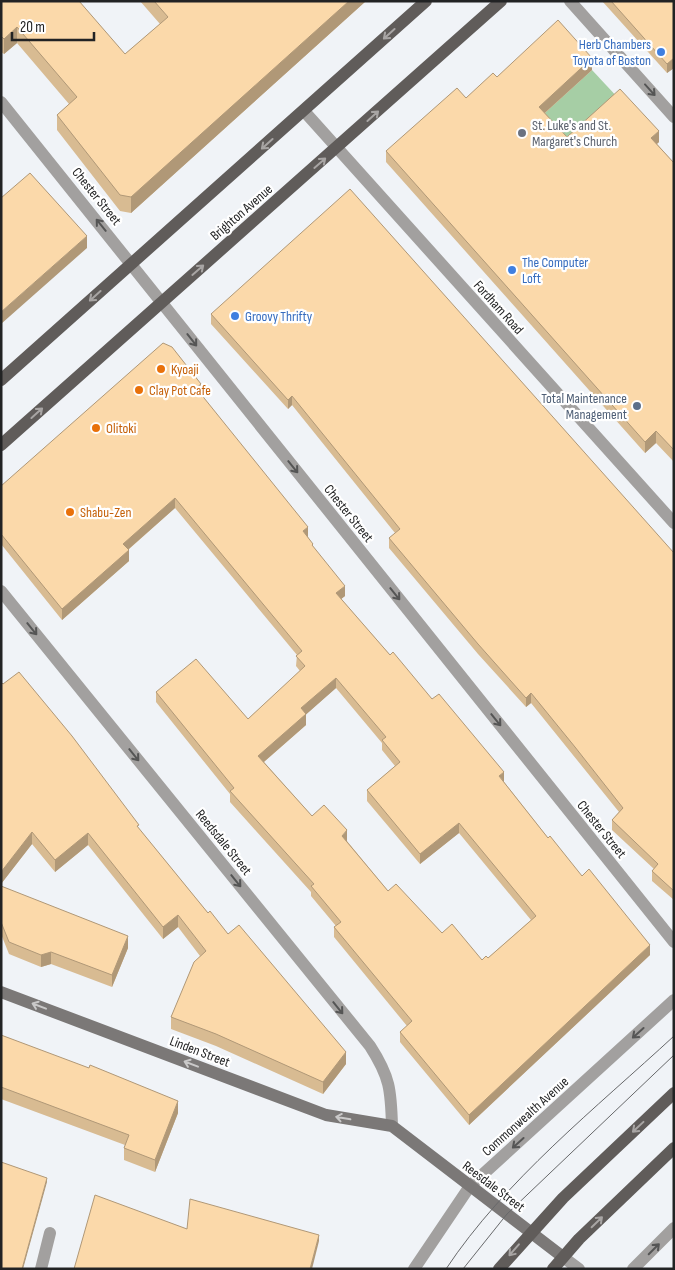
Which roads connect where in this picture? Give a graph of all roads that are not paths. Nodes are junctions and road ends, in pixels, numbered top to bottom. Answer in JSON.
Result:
{"nodes":[{"id":1,"x":426,"y":1,"type":"edge"},
{"id":2,"x":501,"y":1,"type":"edge"},
{"id":3,"x":570,"y":1,"type":"edge"},
{"id":4,"x":1,"y":102,"type":"edge"},
{"id":5,"x":304,"y":111,"type":"junction"},
{"id":6,"x":674,"y":117,"type":"edge"},
{"id":7,"x":337,"y":148,"type":"junction"},
{"id":8,"x":132,"y":263,"type":"junction"},
{"id":9,"x":161,"y":302,"type":"junction"},
{"id":10,"x":1,"y":380,"type":"edge"},
{"id":11,"x":1,"y":445,"type":"edge"},
{"id":12,"x":674,"y":522,"type":"edge"},
{"id":13,"x":1,"y":591,"type":"edge"},
{"id":14,"x":674,"y":942,"type":"edge"},
{"id":15,"x":1,"y":992,"type":"edge"},
{"id":16,"x":674,"y":1000,"type":"edge"},
{"id":17,"x":674,"y":1094,"type":"edge"},
{"id":18,"x":392,"y":1126,"type":"junction"},
{"id":19,"x":674,"y":1148,"type":"edge"},
{"id":20,"x":470,"y":1186,"type":"junction"},
{"id":21,"x":674,"y":1228,"type":"edge"},
{"id":22,"x":530,"y":1232,"type":"junction"},
{"id":23,"x":50,"y":1233,"type":"dead end"},
{"id":24,"x":563,"y":1257,"type":"junction"},
{"id":25,"x":41,"y":1269,"type":"edge"},
{"id":26,"x":414,"y":1269,"type":"edge"},
{"id":27,"x":499,"y":1269,"type":"edge"},
{"id":28,"x":553,"y":1269,"type":"edge"},
{"id":29,"x":579,"y":1269,"type":"edge"},
{"id":30,"x":633,"y":1269,"type":"edge"}],
"edges":[{"from":1,"to":5,"type":"main road","one_way":true},
{"from":7,"to":2,"type":"main road","name":"Brighton Avenue","one_way":true},
{"from":3,"to":6,"type":"street","one_way":true},
{"from":8,"to":4,"type":"street","name":"Chester Street","one_way":true},
{"from":5,"to":7,"type":"street","name":"Fordham Road"},
{"from":5,"to":8,"type":"main road","one_way":true},
{"from":9,"to":7,"type":"main road","name":"Brighton Avenue","one_way":true},
{"from":7,"to":12,"type":"street","name":"Fordham Road"},
{"from":8,"to":9,"type":"street","name":"Chester Street"},
{"from":8,"to":10,"type":"main road","one_way":true},
{"from":11,"to":9,"type":"main road","name":"Brighton Avenue","one_way":true},
{"from":9,"to":14,"type":"street","name":"Chester Street","one_way":true},
{"from":13,"to":18,"type":"street","name":"Reedsdale Street","one_way":true},
{"from":18,"to":15,"type":"street","name":"Linden Street","one_way":true},
{"from":16,"to":20,"type":"street","name":"Commonwealth Avenue","one_way":true},
{"from":17,"to":22,"type":"main road","one_way":true},
{"from":18,"to":20,"type":"street","name":"Reesdale Street"},
{"from":24,"to":19,"type":"main road","one_way":true},
{"from":20,"to":22,"type":"street","name":"Reesdale Street"},
{"from":20,"to":26,"type":"street","name":"Commonwealth Avenue"},
{"from":30,"to":21,"type":"street","one_way":true},
{"from":22,"to":24,"type":"street","name":"Reesdale Street"},
{"from":22,"to":27,"type":"main road","one_way":true},
{"from":23,"to":25,"type":"street"},
{"from":24,"to":28,"type":"main road"},
{"from":24,"to":29,"type":"street","name":"Reesdale Street"}]}
